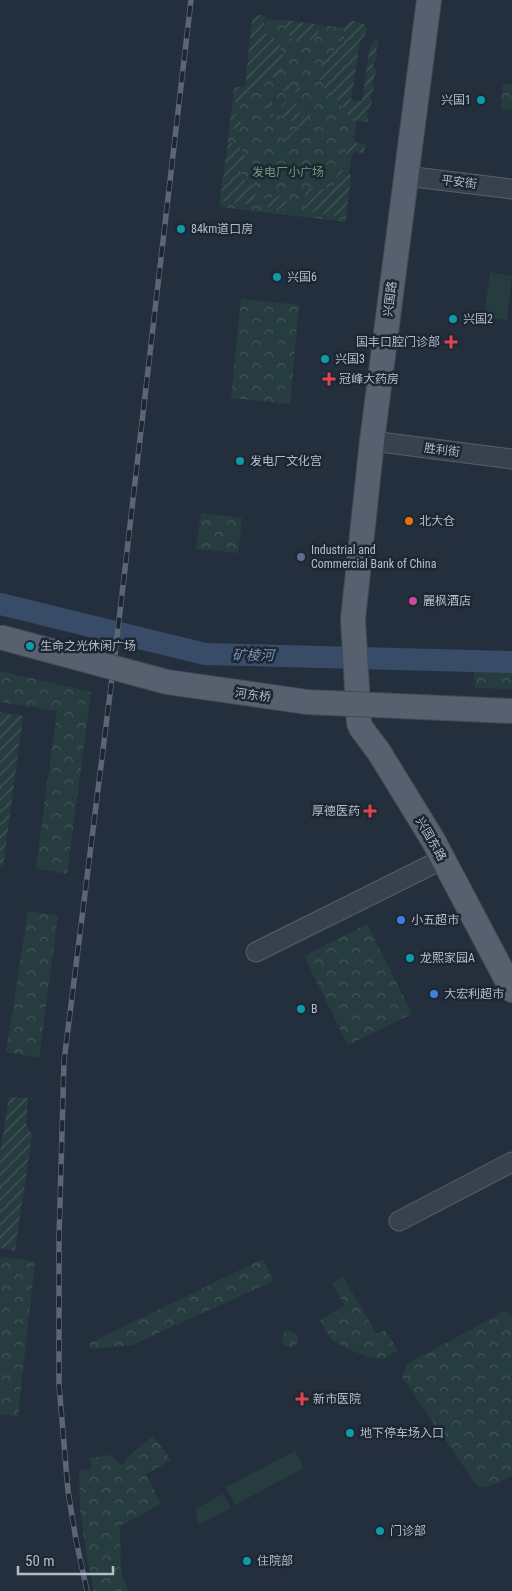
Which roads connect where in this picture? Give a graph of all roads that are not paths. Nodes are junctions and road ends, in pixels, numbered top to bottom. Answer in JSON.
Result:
{"nodes":[{"id":1,"x":429,"y":0,"type":"edge"},
{"id":2,"x":406,"y":176,"type":"junction"},
{"id":3,"x":512,"y":189,"type":"edge"},
{"id":4,"x":372,"y":441,"type":"junction"},
{"id":5,"x":512,"y":459,"type":"edge"},
{"id":6,"x":0,"y":637,"type":"edge"},
{"id":7,"x":357,"y":689,"type":"joint"},
{"id":8,"x":512,"y":711,"type":"edge"},
{"id":9,"x":443,"y":859,"type":"junction"},
{"id":10,"x":256,"y":952,"type":"dead end"},
{"id":11,"x":512,"y":990,"type":"edge"},
{"id":12,"x":512,"y":1162,"type":"edge"},
{"id":13,"x":399,"y":1221,"type":"dead end"}],
"edges":[{"from":1,"to":2,"type":"main road","name":"兴国路"},
{"from":2,"to":3,"type":"street","name":"平安街"},
{"from":2,"to":4,"type":"main road","name":"兴国路"},
{"from":4,"to":5,"type":"street","name":"胜利街"},
{"from":4,"to":7,"type":"main road","name":"兴国路"},
{"from":6,"to":8,"type":"main road","name":"河东桥","bridge":true},
{"from":7,"to":9,"type":"main road","name":"兴国东路"},
{"from":9,"to":10,"type":"street"},
{"from":9,"to":11,"type":"main road","name":"兴国东路"},
{"from":12,"to":13,"type":"street"}]}
